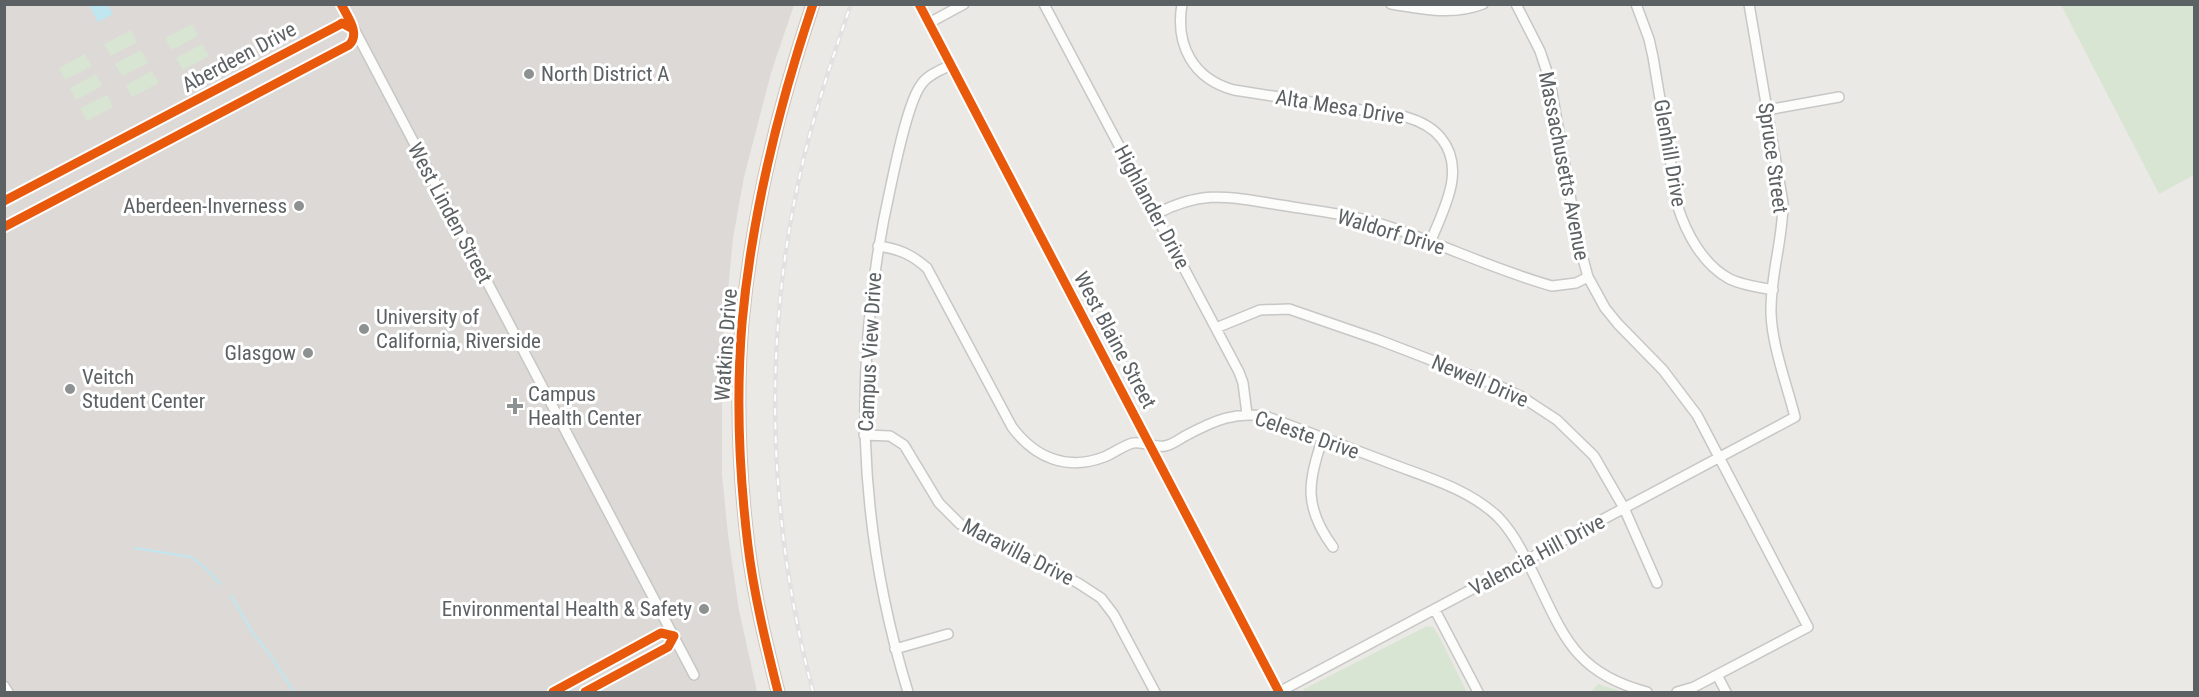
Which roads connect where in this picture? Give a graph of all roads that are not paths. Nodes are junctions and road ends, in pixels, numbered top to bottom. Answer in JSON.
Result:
{"nodes":[{"id":1,"x":341,"y":4,"type":"edge"},
{"id":2,"x":813,"y":4,"type":"edge"},
{"id":3,"x":919,"y":4,"type":"edge"},
{"id":4,"x":964,"y":4,"type":"edge"},
{"id":5,"x":1044,"y":4,"type":"edge"},
{"id":6,"x":1182,"y":4,"type":"edge"},
{"id":7,"x":1391,"y":4,"type":"edge"},
{"id":8,"x":1483,"y":4,"type":"edge"},
{"id":9,"x":1516,"y":4,"type":"edge"},
{"id":10,"x":1636,"y":4,"type":"edge"},
{"id":11,"x":1749,"y":4,"type":"edge"},
{"id":12,"x":929,"y":23,"type":"junction"},
{"id":13,"x":353,"y":29,"type":"junction"},
{"id":14,"x":951,"y":64,"type":"junction"},
{"id":15,"x":1839,"y":97,"type":"dead end"},
{"id":16,"x":1767,"y":110,"type":"junction"},
{"id":17,"x":4,"y":201,"type":"edge"},
{"id":18,"x":1156,"y":214,"type":"junction"},
{"id":19,"x":4,"y":227,"type":"edge"},
{"id":20,"x":1430,"y":243,"type":"junction"},
{"id":21,"x":878,"y":246,"type":"junction"},
{"id":22,"x":1587,"y":277,"type":"junction"},
{"id":23,"x":1773,"y":290,"type":"junction"},
{"id":24,"x":1216,"y":328,"type":"junction"},
{"id":25,"x":1247,"y":414,"type":"junction"},
{"id":26,"x":1795,"y":417,"type":"joint"},
{"id":27,"x":864,"y":435,"type":"junction"},
{"id":28,"x":1323,"y":438,"type":"junction"},
{"id":29,"x":1150,"y":444,"type":"junction"},
{"id":30,"x":1719,"y":456,"type":"junction"},
{"id":31,"x":1624,"y":508,"type":"junction"},
{"id":32,"x":1333,"y":547,"type":"dead end"},
{"id":33,"x":1527,"y":561,"type":"junction"},
{"id":34,"x":1657,"y":583,"type":"dead end"},
{"id":35,"x":1435,"y":610,"type":"junction"},
{"id":36,"x":948,"y":634,"type":"dead end"},
{"id":37,"x":895,"y":649,"type":"junction"},
{"id":38,"x":694,"y":675,"type":"dead end"},
{"id":39,"x":1717,"y":675,"type":"junction"},
{"id":40,"x":4,"y":686,"type":"edge"},
{"id":41,"x":8,"y":693,"type":"edge"},
{"id":42,"x":778,"y":693,"type":"edge"},
{"id":43,"x":908,"y":693,"type":"edge"},
{"id":44,"x":1155,"y":693,"type":"edge"},
{"id":45,"x":1279,"y":693,"type":"edge"},
{"id":46,"x":1478,"y":693,"type":"edge"},
{"id":47,"x":1647,"y":693,"type":"edge"},
{"id":48,"x":1677,"y":693,"type":"edge"},
{"id":49,"x":1726,"y":693,"type":"edge"}],
"edges":[{"from":1,"to":13,"type":"street","name":"West Linden Street"},
{"from":2,"to":42,"type":"main road","name":"Watkins Drive"},
{"from":3,"to":12,"type":"street","name":"West Blaine Street"},
{"from":4,"to":12,"type":"street"},
{"from":5,"to":18,"type":"street","name":"Highlander Drive"},
{"from":6,"to":20,"type":"street","name":"Alta Mesa Drive"},
{"from":7,"to":8,"type":"street"},
{"from":9,"to":22,"type":"street","name":"Massachusetts Avenue"},
{"from":10,"to":23,"type":"street","name":"Glenhill Drive"},
{"from":11,"to":16,"type":"street","name":"Spruce Street"},
{"from":12,"to":14,"type":"street","name":"West Blaine Street"},
{"from":13,"to":17,"type":"street","name":"Aberdeen Drive"},
{"from":13,"to":19,"type":"street","name":"Aberdeen Drive"},
{"from":13,"to":38,"type":"street","name":"West Linden Street"},
{"from":14,"to":21,"type":"street","name":"Campus View Drive"},
{"from":14,"to":29,"type":"street","name":"West Blaine Street"},
{"from":15,"to":16,"type":"street"},
{"from":16,"to":23,"type":"street","name":"Spruce Street"},
{"from":18,"to":20,"type":"street","name":"Waldorf Drive"},
{"from":18,"to":24,"type":"street","name":"Highlander Drive"},
{"from":20,"to":22,"type":"street","name":"Waldorf Drive"},
{"from":21,"to":27,"type":"street","name":"Campus View Drive"},
{"from":21,"to":29,"type":"street","name":"Celeste Drive"},
{"from":22,"to":30,"type":"street","name":"Massachusetts Avenue"},
{"from":23,"to":26,"type":"street","name":"Spruce Street"},
{"from":24,"to":25,"type":"street","name":"Highlander Drive"},
{"from":24,"to":31,"type":"street","name":"Newell Drive"},
{"from":25,"to":28,"type":"street","name":"Celeste Drive"},
{"from":25,"to":29,"type":"street","name":"Celeste Drive"},
{"from":26,"to":30,"type":"street","name":"Valencia Hill Drive"},
{"from":27,"to":37,"type":"street","name":"Campus View Drive"},
{"from":27,"to":44,"type":"street","name":"Maravilla Drive"},
{"from":28,"to":32,"type":"street"},
{"from":28,"to":33,"type":"street","name":"Celeste Drive"},
{"from":29,"to":45,"type":"street","name":"West Blaine Street"},
{"from":30,"to":31,"type":"street","name":"Valencia Hill Drive"},
{"from":30,"to":39,"type":"street","name":"Massachusetts Avenue"},
{"from":31,"to":33,"type":"street","name":"Valencia Hill Drive"},
{"from":31,"to":34,"type":"street","name":"Newell Drive"},
{"from":33,"to":35,"type":"street","name":"Valencia Hill Drive"},
{"from":33,"to":47,"type":"street","name":"Celeste Drive"},
{"from":35,"to":45,"type":"street","name":"Valencia Hill Drive"},
{"from":35,"to":46,"type":"street"},
{"from":36,"to":37,"type":"street"},
{"from":37,"to":43,"type":"street","name":"Campus View Drive"},
{"from":39,"to":48,"type":"street"},
{"from":39,"to":49,"type":"street"},
{"from":40,"to":41,"type":"street"}]}
